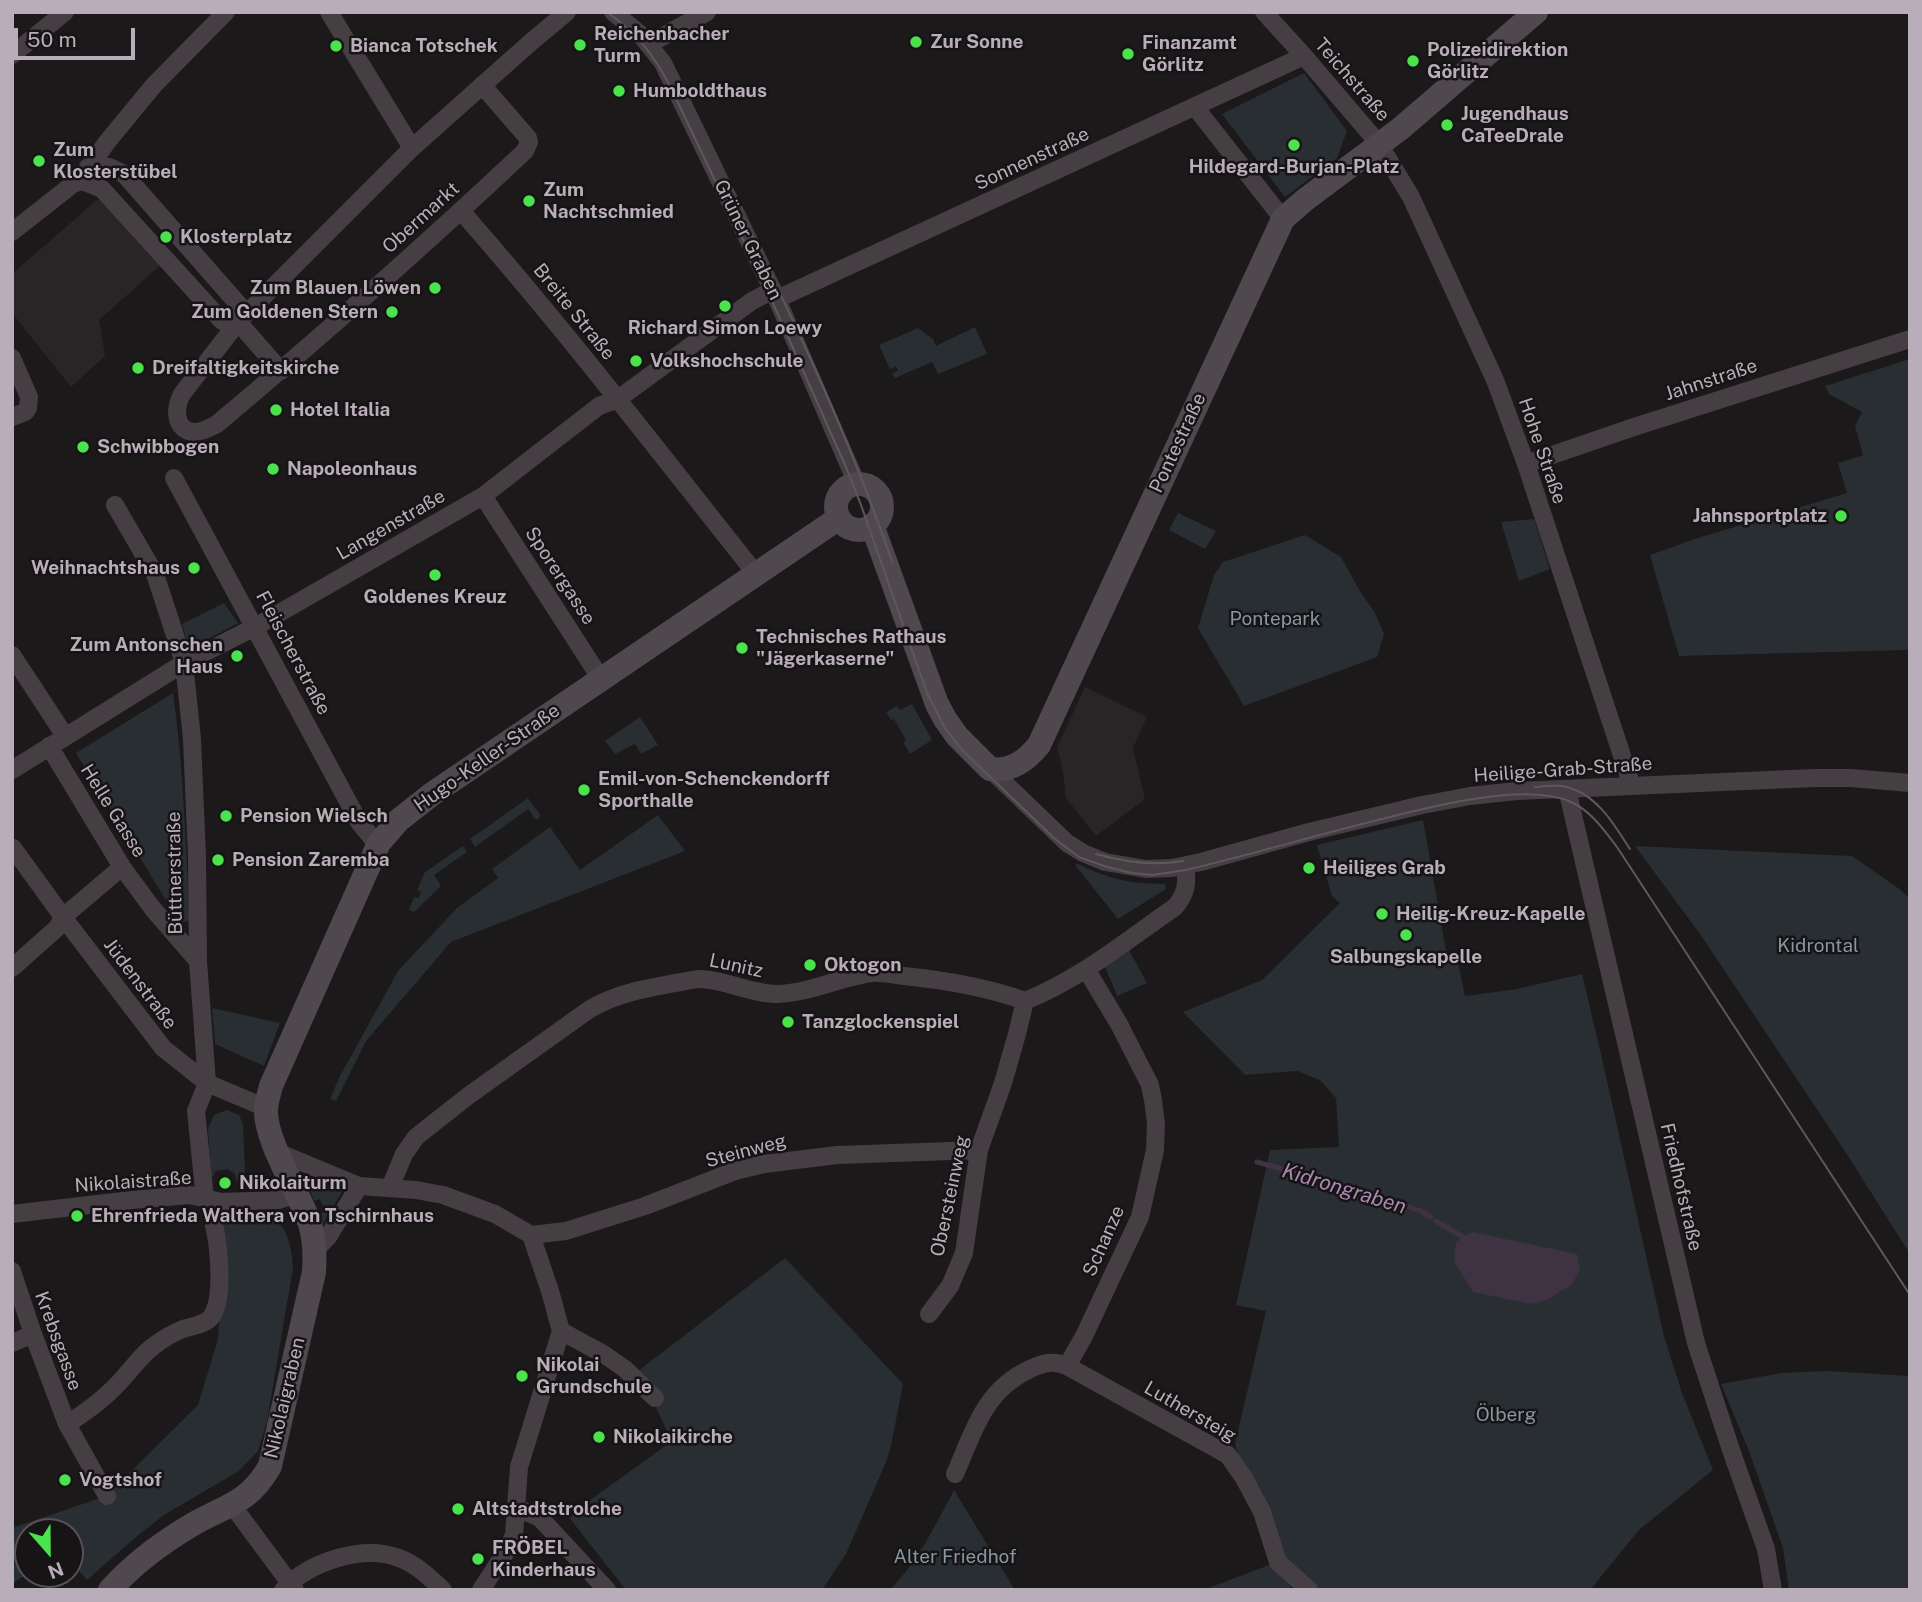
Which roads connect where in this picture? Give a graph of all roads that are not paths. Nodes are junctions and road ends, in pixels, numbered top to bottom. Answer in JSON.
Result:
{"nodes":[{"id":1,"x":65,"y":12,"type":"edge"},
{"id":2,"x":226,"y":12,"type":"edge"},
{"id":3,"x":329,"y":12,"type":"edge"},
{"id":4,"x":568,"y":12,"type":"edge"},
{"id":5,"x":613,"y":12,"type":"edge"},
{"id":6,"x":707,"y":12,"type":"edge"},
{"id":7,"x":1264,"y":12,"type":"edge"},
{"id":8,"x":1536,"y":12,"type":"edge"},
{"id":9,"x":649,"y":44,"type":"junction"},
{"id":10,"x":12,"y":55,"type":"edge"},
{"id":11,"x":1304,"y":56,"type":"junction"},
{"id":12,"x":482,"y":85,"type":"junction"},
{"id":13,"x":1195,"y":107,"type":"junction"},
{"id":14,"x":1379,"y":144,"type":"junction"},
{"id":15,"x":412,"y":148,"type":"junction"},
{"id":16,"x":85,"y":174,"type":"junction"},
{"id":17,"x":461,"y":211,"type":"junction"},
{"id":18,"x":1283,"y":219,"type":"junction"},
{"id":19,"x":12,"y":232,"type":"edge"},
{"id":20,"x":775,"y":295,"type":"junction"},
{"id":21,"x":238,"y":322,"type":"junction"},
{"id":22,"x":1910,"y":339,"type":"edge"},
{"id":23,"x":12,"y":358,"type":"edge"},
{"id":24,"x":281,"y":371,"type":"junction"},
{"id":25,"x":618,"y":399,"type":"junction"},
{"id":26,"x":12,"y":417,"type":"edge"},
{"id":27,"x":1526,"y":464,"type":"junction"},
{"id":28,"x":174,"y":478,"type":"dead end"},
{"id":29,"x":858,"y":484,"type":"junction"},
{"id":30,"x":483,"y":496,"type":"junction"},
{"id":31,"x":115,"y":505,"type":"dead end"},
{"id":32,"x":839,"y":518,"type":"junction"},
{"id":33,"x":873,"y":526,"type":"junction"},
{"id":34,"x":755,"y":574,"type":"junction"},
{"id":35,"x":255,"y":627,"type":"junction"},
{"id":36,"x":12,"y":655,"type":"edge"},
{"id":37,"x":184,"y":663,"type":"junction"},
{"id":38,"x":601,"y":679,"type":"junction"},
{"id":39,"x":65,"y":736,"type":"junction"},
{"id":40,"x":49,"y":746,"type":"junction"},
{"id":41,"x":1000,"y":768,"type":"junction"},
{"id":42,"x":12,"y":770,"type":"edge"},
{"id":43,"x":1910,"y":783,"type":"edge"},
{"id":44,"x":1632,"y":786,"type":"junction"},
{"id":45,"x":1567,"y":789,"type":"junction"},
{"id":46,"x":379,"y":843,"type":"junction"},
{"id":47,"x":13,"y":848,"type":"edge"},
{"id":48,"x":1185,"y":866,"type":"junction"},
{"id":49,"x":122,"y":867,"type":"junction"},
{"id":50,"x":63,"y":917,"type":"junction"},
{"id":51,"x":198,"y":961,"type":"junction"},
{"id":52,"x":12,"y":968,"type":"edge"},
{"id":53,"x":1086,"y":969,"type":"junction"},
{"id":54,"x":1024,"y":1001,"type":"junction"},
{"id":55,"x":207,"y":1083,"type":"junction"},
{"id":56,"x":266,"y":1108,"type":"junction"},
{"id":57,"x":979,"y":1150,"type":"junction"},
{"id":58,"x":277,"y":1152,"type":"junction"},
{"id":59,"x":359,"y":1186,"type":"junction"},
{"id":60,"x":390,"y":1188,"type":"junction"},
{"id":61,"x":298,"y":1194,"type":"junction"},
{"id":62,"x":210,"y":1208,"type":"junction"},
{"id":63,"x":12,"y":1214,"type":"edge"},
{"id":64,"x":531,"y":1235,"type":"junction"},
{"id":65,"x":315,"y":1251,"type":"junction"},
{"id":66,"x":12,"y":1271,"type":"edge"},
{"id":67,"x":929,"y":1314,"type":"dead end"},
{"id":68,"x":561,"y":1331,"type":"junction"},
{"id":69,"x":33,"y":1334,"type":"junction"},
{"id":70,"x":12,"y":1343,"type":"edge"},
{"id":71,"x":1067,"y":1366,"type":"junction"},
{"id":72,"x":655,"y":1398,"type":"dead end"},
{"id":73,"x":66,"y":1424,"type":"junction"},
{"id":74,"x":955,"y":1474,"type":"dead end"},
{"id":75,"x":107,"y":1496,"type":"dead end"},
{"id":76,"x":232,"y":1505,"type":"junction"},
{"id":77,"x":517,"y":1508,"type":"junction"},
{"id":78,"x":289,"y":1587,"type":"edge"},
{"id":79,"x":110,"y":1590,"type":"edge"},
{"id":80,"x":443,"y":1590,"type":"edge"},
{"id":81,"x":481,"y":1590,"type":"edge"},
{"id":82,"x":607,"y":1590,"type":"edge"},
{"id":83,"x":1309,"y":1590,"type":"edge"},
{"id":84,"x":1773,"y":1590,"type":"edge"}],
"edges":[{"from":1,"to":10,"type":"street"},
{"from":2,"to":16,"type":"street"},
{"from":3,"to":15,"type":"street"},
{"from":4,"to":12,"type":"street","name":"Obermarkt"},
{"from":5,"to":9,"type":"street","name":"Grüner Graben"},
{"from":6,"to":9,"type":"street"},
{"from":7,"to":11,"type":"street","name":"Teichstraße"},
{"from":8,"to":14,"type":"street","name":"Pontestraße"},
{"from":9,"to":20,"type":"street","name":"Grüner Graben"},
{"from":11,"to":13,"type":"street","name":"Sonnenstraße"},
{"from":11,"to":14,"type":"street","name":"Teichstraße"},
{"from":12,"to":15,"type":"street","name":"Obermarkt"},
{"from":12,"to":17,"type":"street","name":"Obermarkt"},
{"from":13,"to":18,"type":"street"},
{"from":13,"to":20,"type":"street","name":"Sonnenstraße"},
{"from":14,"to":18,"type":"street","name":"Pontestraße"},
{"from":14,"to":27,"type":"street","name":"Hohe Straße"},
{"from":15,"to":21,"type":"street","name":"Obermarkt"},
{"from":16,"to":19,"type":"street"},
{"from":16,"to":21,"type":"street"},
{"from":16,"to":21,"type":"street"},
{"from":17,"to":24,"type":"street","name":"Obermarkt"},
{"from":17,"to":25,"type":"street","name":"Breite Straße"},
{"from":18,"to":41,"type":"street","name":"Pontestraße"},
{"from":20,"to":25,"type":"street","name":"Langenstraße"},
{"from":20,"to":29,"type":"street","name":"Grüner Graben"},
{"from":21,"to":24,"type":"street"},
{"from":21,"to":24,"type":"street","name":"Obermarkt"},
{"from":22,"to":27,"type":"street","name":"Jahnstraße"},
{"from":23,"to":26,"type":"street"},
{"from":25,"to":30,"type":"street","name":"Langenstraße"},
{"from":25,"to":34,"type":"street","name":"Breite Straße"},
{"from":27,"to":44,"type":"street","name":"Hohe Straße"},
{"from":28,"to":35,"type":"street","name":"Fleischerstraße"},
{"from":29,"to":32,"type":"street"},
{"from":29,"to":33,"type":"street"},
{"from":30,"to":35,"type":"street","name":"Langenstraße"},
{"from":30,"to":38,"type":"street","name":"Sporergasse"},
{"from":31,"to":37,"type":"street","name":"Büttnerstraße"},
{"from":32,"to":33,"type":"street"},
{"from":32,"to":34,"type":"street","name":"Hugo-Keller-Straße"},
{"from":33,"to":41,"type":"street"},
{"from":34,"to":38,"type":"street","name":"Hugo-Keller-Straße"},
{"from":35,"to":37,"type":"street","name":"Langenstraße"},
{"from":35,"to":46,"type":"street","name":"Fleischerstraße"},
{"from":36,"to":39,"type":"street"},
{"from":37,"to":39,"type":"street","name":"Langenstraße"},
{"from":37,"to":51,"type":"street","name":"Büttnerstraße"},
{"from":38,"to":46,"type":"street","name":"Hugo-Keller-Straße"},
{"from":39,"to":40,"type":"street","name":"Langenstraße"},
{"from":40,"to":42,"type":"street","name":"Langenstraße"},
{"from":40,"to":49,"type":"street","name":"Helle Gasse"},
{"from":41,"to":48,"type":"street","name":"Heilige-Grab-Straße"},
{"from":43,"to":44,"type":"street","name":"Heilige-Grab-Straße"},
{"from":44,"to":45,"type":"street","name":"Heilige-Grab-Straße"},
{"from":45,"to":48,"type":"street","name":"Heilige-Grab-Straße"},
{"from":45,"to":84,"type":"street","name":"Friedhofstraße"},
{"from":46,"to":56,"type":"street","name":"Hugo-Keller-Straße"},
{"from":47,"to":50,"type":"street","name":"Jüdenstraße"},
{"from":48,"to":53,"type":"street"},
{"from":49,"to":50,"type":"street"},
{"from":49,"to":51,"type":"street","name":"Helle Gasse"},
{"from":50,"to":52,"type":"street"},
{"from":50,"to":55,"type":"street","name":"Jüdenstraße"},
{"from":51,"to":55,"type":"street","name":"Büttnerstraße"},
{"from":53,"to":54,"type":"street"},
{"from":53,"to":71,"type":"street","name":"Schanze"},
{"from":54,"to":57,"type":"street","name":"Obersteinweg"},
{"from":54,"to":60,"type":"street","name":"Lunitz"},
{"from":55,"to":56,"type":"street","name":"Jüdenstraße"},
{"from":55,"to":62,"type":"street"},
{"from":56,"to":58,"type":"street","name":"Nikolaigraben"},
{"from":57,"to":64,"type":"street","name":"Steinweg"},
{"from":57,"to":67,"type":"street","name":"Obersteinweg"},
{"from":58,"to":59,"type":"street"},
{"from":58,"to":61,"type":"street","name":"Nikolaigraben"},
{"from":59,"to":60,"type":"street"},
{"from":59,"to":65,"type":"street"},
{"from":60,"to":64,"type":"street"},
{"from":61,"to":62,"type":"street","name":"Nikolaistraße"},
{"from":61,"to":65,"type":"street","name":"Nikolaigraben"},
{"from":62,"to":63,"type":"street","name":"Nikolaistraße"},
{"from":62,"to":73,"type":"street"},
{"from":64,"to":68,"type":"street"},
{"from":65,"to":76,"type":"street","name":"Nikolaigraben"},
{"from":66,"to":69,"type":"street","name":"Krebsgasse"},
{"from":68,"to":72,"type":"street"},
{"from":68,"to":77,"type":"street"},
{"from":69,"to":70,"type":"street"},
{"from":69,"to":73,"type":"street","name":"Krebsgasse"},
{"from":71,"to":74,"type":"street"},
{"from":71,"to":83,"type":"street","name":"Luthersteig"},
{"from":73,"to":75,"type":"street","name":"Krebsgasse"},
{"from":76,"to":78,"type":"street"},
{"from":76,"to":79,"type":"street","name":"Nikolaigraben"},
{"from":77,"to":81,"type":"street"},
{"from":77,"to":82,"type":"street"},
{"from":78,"to":80,"type":"street"}]}
